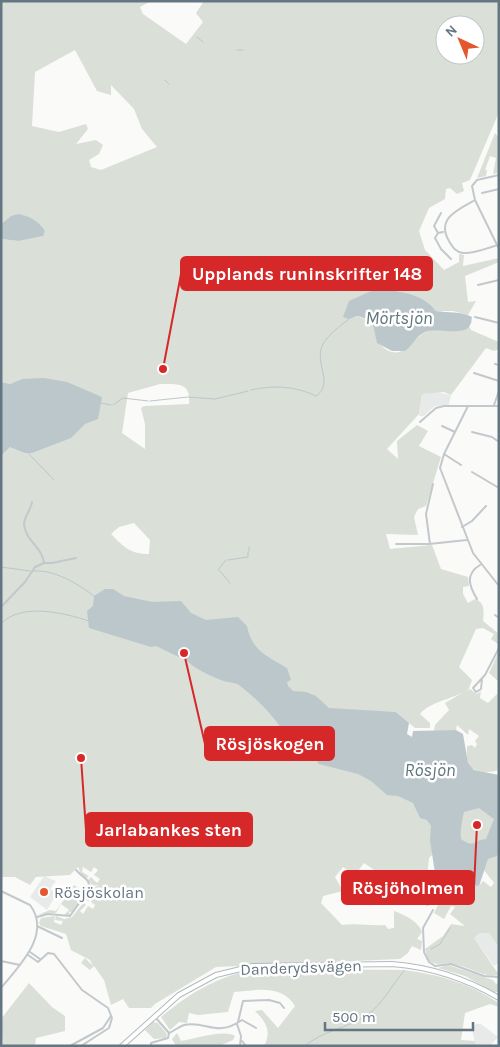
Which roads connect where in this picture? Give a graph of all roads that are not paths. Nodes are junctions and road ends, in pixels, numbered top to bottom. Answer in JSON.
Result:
{"nodes":[{"id":1,"x":499,"y":175,"type":"edge"},
{"id":2,"x":499,"y":189,"type":"edge"},
{"id":3,"x":482,"y":193,"type":"dead end"},
{"id":4,"x":475,"y":200,"type":"junction"},
{"id":5,"x":441,"y":213,"type":"dead end"},
{"id":6,"x":443,"y":232,"type":"junction"},
{"id":7,"x":499,"y":232,"type":"edge"},
{"id":8,"x":438,"y":233,"type":"junction"},
{"id":9,"x":494,"y":235,"type":"junction"},
{"id":10,"x":498,"y":245,"type":"junction"},
{"id":11,"x":499,"y":249,"type":"edge"},
{"id":12,"x":452,"y":260,"type":"dead end"},
{"id":13,"x":499,"y":280,"type":"edge"},
{"id":14,"x":478,"y":286,"type":"dead end"},
{"id":15,"x":475,"y":318,"type":"dead end"},
{"id":16,"x":499,"y":323,"type":"edge"},
{"id":17,"x":495,"y":364,"type":"dead end"},
{"id":18,"x":499,"y":365,"type":"edge"},
{"id":19,"x":474,"y":373,"type":"dead end"},
{"id":20,"x":499,"y":381,"type":"edge"},
{"id":21,"x":499,"y":391,"type":"edge"},
{"id":22,"x":468,"y":406,"type":"junction"},
{"id":23,"x":494,"y":406,"type":"junction"},
{"id":24,"x":499,"y":406,"type":"edge"},
{"id":25,"x":420,"y":422,"type":"dead end"},
{"id":26,"x":442,"y":426,"type":"dead end"},
{"id":27,"x":455,"y":432,"type":"junction"},
{"id":28,"x":472,"y":432,"type":"dead end"},
{"id":29,"x":499,"y":442,"type":"edge"},
{"id":30,"x":444,"y":454,"type":"junction"},
{"id":31,"x":461,"y":465,"type":"dead end"},
{"id":32,"x":472,"y":472,"type":"dead end"},
{"id":33,"x":433,"y":484,"type":"dead end"},
{"id":34,"x":499,"y":488,"type":"edge"},
{"id":35,"x":32,"y":502,"type":"dead end"},
{"id":36,"x":486,"y":506,"type":"dead end"},
{"id":37,"x":462,"y":527,"type":"junction"},
{"id":38,"x":467,"y":540,"type":"junction"},
{"id":39,"x":396,"y":544,"type":"dead end"},
{"id":40,"x":430,"y":544,"type":"junction"},
{"id":41,"x":76,"y":558,"type":"dead end"},
{"id":42,"x":44,"y":563,"type":"junction"},
{"id":43,"x":480,"y":564,"type":"junction"},
{"id":44,"x":499,"y":586,"type":"edge"},
{"id":45,"x":476,"y":599,"type":"dead end"},
{"id":46,"x":1,"y":607,"type":"edge"},
{"id":47,"x":495,"y":615,"type":"dead end"},
{"id":48,"x":499,"y":618,"type":"edge"},
{"id":49,"x":499,"y":648,"type":"edge"},
{"id":50,"x":482,"y":679,"type":"junction"},
{"id":51,"x":80,"y":875,"type":"dead end"},
{"id":52,"x":1,"y":891,"type":"edge"},
{"id":53,"x":433,"y":910,"type":"dead end"},
{"id":54,"x":37,"y":917,"type":"junction"},
{"id":55,"x":37,"y":926,"type":"junction"},
{"id":56,"x":62,"y":938,"type":"dead end"},
{"id":57,"x":29,"y":953,"type":"junction"},
{"id":58,"x":1,"y":961,"type":"edge"},
{"id":59,"x":20,"y":965,"type":"junction"},
{"id":60,"x":499,"y":977,"type":"edge"},
{"id":61,"x":1,"y":988,"type":"edge"},
{"id":62,"x":499,"y":998,"type":"edge"},
{"id":63,"x":284,"y":1008,"type":"dead end"},
{"id":64,"x":111,"y":1016,"type":"junction"},
{"id":65,"x":155,"y":1017,"type":"junction"},
{"id":66,"x":238,"y":1024,"type":"junction"},
{"id":67,"x":256,"y":1028,"type":"dead end"},
{"id":68,"x":169,"y":1033,"type":"junction"},
{"id":69,"x":242,"y":1042,"type":"junction"},
{"id":70,"x":70,"y":1046,"type":"edge"},
{"id":71,"x":81,"y":1046,"type":"edge"},
{"id":72,"x":122,"y":1046,"type":"edge"},
{"id":73,"x":151,"y":1046,"type":"edge"},
{"id":74,"x":240,"y":1046,"type":"edge"},
{"id":75,"x":246,"y":1046,"type":"edge"}],
"edges":[{"from":1,"to":4,"type":"street"},
{"from":2,"to":3,"type":"street"},
{"from":4,"to":6,"type":"street"},
{"from":4,"to":9,"type":"street"},
{"from":5,"to":8,"type":"street"},
{"from":6,"to":8,"type":"street"},
{"from":6,"to":10,"type":"street"},
{"from":7,"to":9,"type":"street"},
{"from":8,"to":12,"type":"street"},
{"from":9,"to":10,"type":"street"},
{"from":10,"to":11,"type":"street"},
{"from":13,"to":14,"type":"street"},
{"from":15,"to":16,"type":"street"},
{"from":17,"to":18,"type":"street"},
{"from":19,"to":20,"type":"street"},
{"from":21,"to":23,"type":"street"},
{"from":22,"to":23,"type":"street"},
{"from":22,"to":25,"type":"street"},
{"from":22,"to":27,"type":"street"},
{"from":23,"to":24,"type":"street"},
{"from":26,"to":27,"type":"street"},
{"from":27,"to":30,"type":"street"},
{"from":28,"to":29,"type":"street"},
{"from":30,"to":31,"type":"street"},
{"from":30,"to":37,"type":"street"},
{"from":32,"to":34,"type":"street"},
{"from":33,"to":40,"type":"street"},
{"from":35,"to":42,"type":"street"},
{"from":36,"to":37,"type":"street"},
{"from":37,"to":38,"type":"street"},
{"from":38,"to":40,"type":"street"},
{"from":38,"to":43,"type":"street"},
{"from":39,"to":40,"type":"street"},
{"from":41,"to":42,"type":"street"},
{"from":42,"to":46,"type":"street"},
{"from":43,"to":44,"type":"street"},
{"from":43,"to":45,"type":"street"},
{"from":47,"to":48,"type":"street"},
{"from":49,"to":50,"type":"street"},
{"from":50,"to":50,"type":"street"},
{"from":51,"to":54,"type":"street"},
{"from":52,"to":54,"type":"street"},
{"from":53,"to":60,"type":"street"},
{"from":54,"to":55,"type":"street"},
{"from":55,"to":56,"type":"street"},
{"from":55,"to":57,"type":"street"},
{"from":57,"to":59,"type":"street"},
{"from":57,"to":64,"type":"street"},
{"from":58,"to":59,"type":"street"},
{"from":59,"to":61,"type":"street"},
{"from":62,"to":65,"type":"main road","name":"Danderydsvägen"},
{"from":63,"to":66,"type":"street"},
{"from":64,"to":70,"type":"street"},
{"from":64,"to":71,"type":"street"},
{"from":65,"to":68,"type":"street"},
{"from":65,"to":72,"type":"main road","name":"Danderydsvägen"},
{"from":66,"to":67,"type":"street"},
{"from":66,"to":68,"type":"street"},
{"from":66,"to":69,"type":"street"},
{"from":68,"to":73,"type":"street"},
{"from":69,"to":74,"type":"street"},
{"from":69,"to":75,"type":"street"}]}
